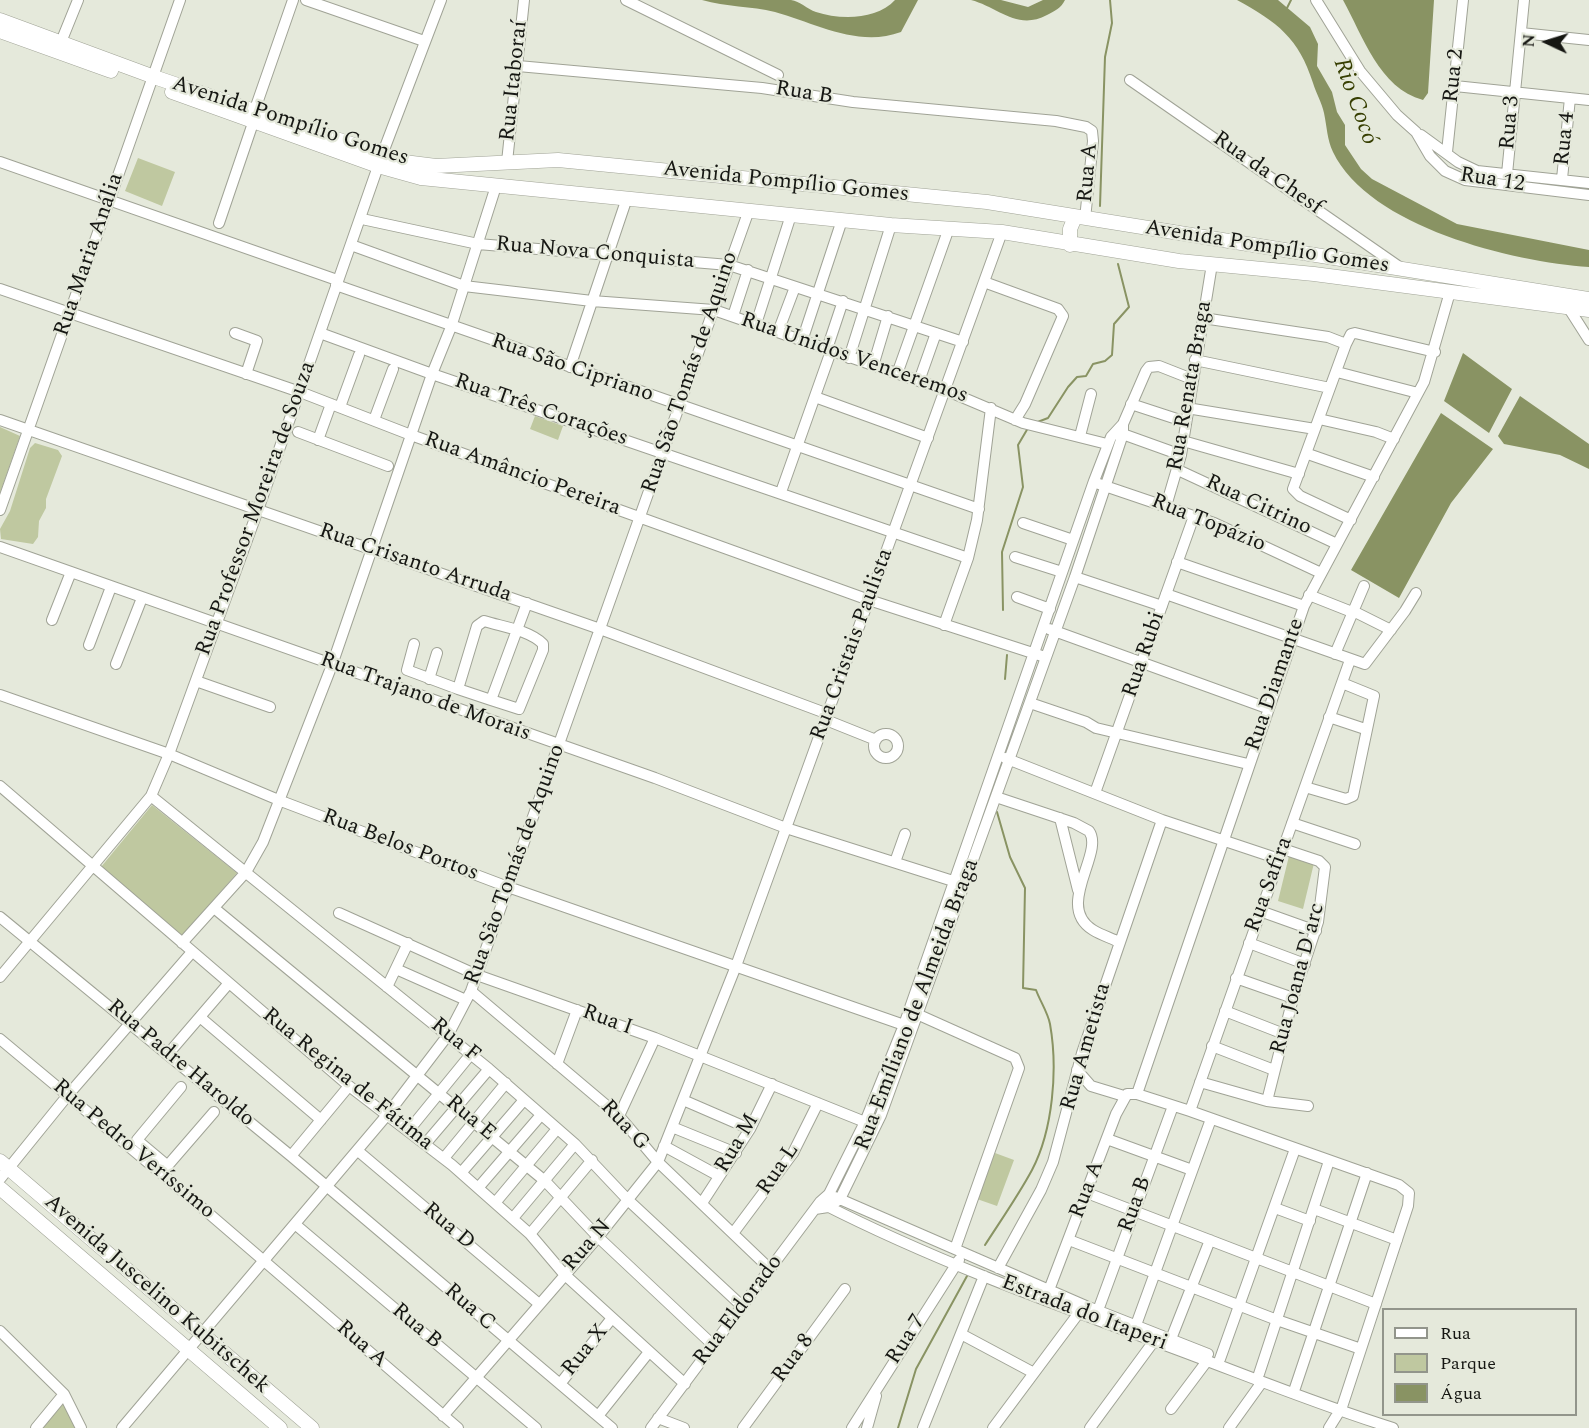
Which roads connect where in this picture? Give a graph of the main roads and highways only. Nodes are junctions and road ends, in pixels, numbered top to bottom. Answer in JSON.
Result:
{"nodes":[{"id":1,"x":0,"y":20,"type":"edge"},
{"id":2,"x":0,"y":31,"type":"edge"},
{"id":3,"x":151,"y":80,"type":"junction"},
{"id":4,"x":380,"y":161,"type":"junction"},
{"id":5,"x":1050,"y":213,"type":"junction"},
{"id":6,"x":1080,"y":218,"type":"junction"},
{"id":7,"x":1044,"y":239,"type":"junction"},
{"id":8,"x":1070,"y":245,"type":"junction"},
{"id":9,"x":1589,"y":299,"type":"edge"},
{"id":10,"x":1589,"y":310,"type":"edge"},
{"id":11,"x":3,"y":1170,"type":"edge"},
{"id":12,"x":0,"y":1188,"type":"edge"},
{"id":13,"x":280,"y":1428,"type":"edge"},
{"id":14,"x":312,"y":1428,"type":"edge"}],
"edges":[{"from":1,"to":3,"type":"main road","name":"Avenida Pompílio Gomes"},
{"from":2,"to":3,"type":"main road","name":"Avenida Pompílio Gomes"},
{"from":3,"to":4,"type":"main road","name":"Avenida Pompílio Gomes"},
{"from":4,"to":5,"type":"main road","name":"Avenida Pompílio Gomes"},
{"from":4,"to":7,"type":"main road","name":"Avenida Pompílio Gomes"},
{"from":5,"to":6,"type":"main road","name":"Avenida Pompílio Gomes"},
{"from":5,"to":7,"type":"main road"},
{"from":6,"to":8,"type":"main road"},
{"from":6,"to":9,"type":"main road","name":"Avenida Pompílio Gomes"},
{"from":7,"to":8,"type":"main road","name":"Avenida Pompílio Gomes"},
{"from":8,"to":10,"type":"main road","name":"Avenida Pompílio Gomes"},
{"from":11,"to":14,"type":"main road","name":"Avenida Juscelino Kubitschek"},
{"from":12,"to":13,"type":"main road","name":"Avenida Juscelino Kubitschek"}]}
